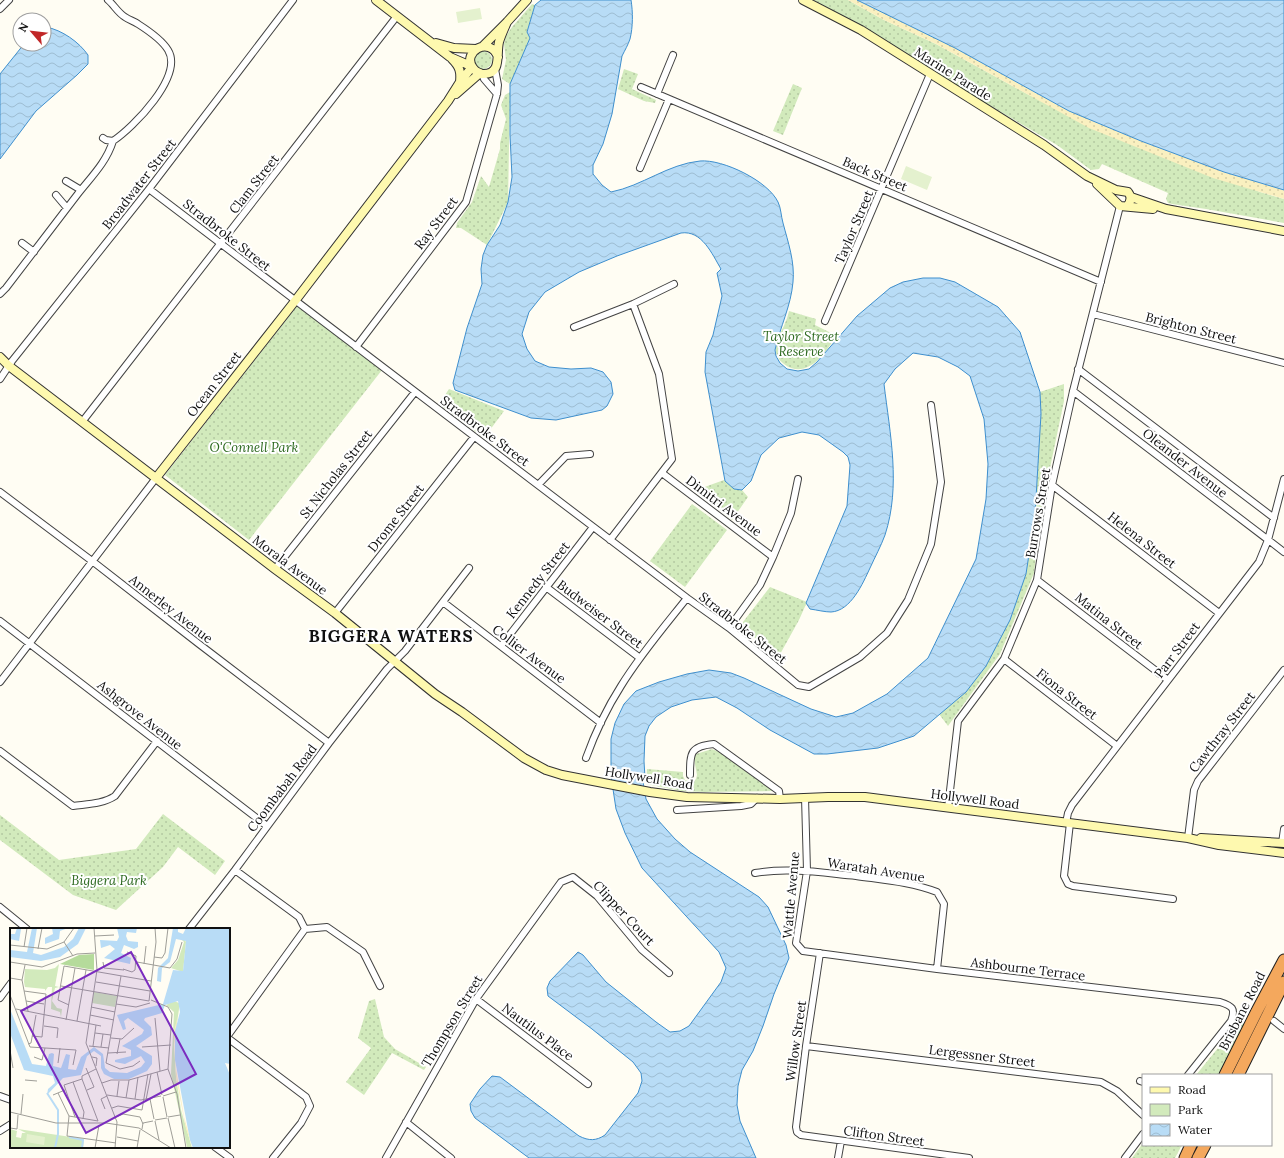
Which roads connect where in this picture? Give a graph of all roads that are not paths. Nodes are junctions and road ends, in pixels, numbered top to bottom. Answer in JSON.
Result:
{"nodes":[{"id":1,"x":9,"y":0,"type":"edge"},
{"id":2,"x":293,"y":0,"type":"edge"},
{"id":3,"x":376,"y":0,"type":"edge"},
{"id":4,"x":527,"y":0,"type":"edge"},
{"id":5,"x":803,"y":0,"type":"edge"},
{"id":6,"x":111,"y":1,"type":"edge"},
{"id":7,"x":0,"y":9,"type":"edge"},
{"id":8,"x":397,"y":16,"type":"junction"},
{"id":9,"x":507,"y":22,"type":"junction"},
{"id":10,"x":431,"y":42,"type":"junction"},
{"id":11,"x":479,"y":48,"type":"junction"},
{"id":12,"x":673,"y":55,"type":"dead end"},
{"id":13,"x":450,"y":57,"type":"junction"},
{"id":14,"x":498,"y":57,"type":"junction"},
{"id":15,"x":472,"y":66,"type":"junction"},
{"id":16,"x":495,"y":69,"type":"junction"},
{"id":17,"x":481,"y":74,"type":"junction"},
{"id":18,"x":930,"y":74,"type":"junction"},
{"id":19,"x":460,"y":82,"type":"junction"},
{"id":20,"x":641,"y":87,"type":"dead end"},
{"id":21,"x":497,"y":94,"type":"junction"},
{"id":22,"x":657,"y":94,"type":"junction"},
{"id":23,"x":669,"y":99,"type":"junction"},
{"id":24,"x":448,"y":101,"type":"junction"},
{"id":25,"x":103,"y":138,"type":"dead end"},
{"id":26,"x":113,"y":141,"type":"junction"},
{"id":27,"x":640,"y":168,"type":"dead end"},
{"id":28,"x":1087,"y":176,"type":"junction"},
{"id":29,"x":66,"y":181,"type":"dead end"},
{"id":30,"x":882,"y":188,"type":"junction"},
{"id":31,"x":149,"y":189,"type":"junction"},
{"id":32,"x":81,"y":190,"type":"junction"},
{"id":33,"x":1121,"y":191,"type":"junction"},
{"id":34,"x":56,"y":195,"type":"dead end"},
{"id":35,"x":1131,"y":197,"type":"junction"},
{"id":36,"x":1121,"y":204,"type":"junction"},
{"id":37,"x":67,"y":208,"type":"junction"},
{"id":38,"x":1166,"y":210,"type":"junction"},
{"id":39,"x":1284,"y":231,"type":"edge"},
{"id":40,"x":22,"y":243,"type":"dead end"},
{"id":41,"x":221,"y":244,"type":"junction"},
{"id":42,"x":34,"y":252,"type":"junction"},
{"id":43,"x":1102,"y":282,"type":"junction"},
{"id":44,"x":674,"y":284,"type":"dead end"},
{"id":45,"x":0,"y":294,"type":"edge"},
{"id":46,"x":295,"y":301,"type":"junction"},
{"id":47,"x":633,"y":304,"type":"junction"},
{"id":48,"x":1093,"y":314,"type":"junction"},
{"id":49,"x":825,"y":321,"type":"dead end"},
{"id":50,"x":574,"y":327,"type":"dead end"},
{"id":51,"x":356,"y":347,"type":"junction"},
{"id":52,"x":0,"y":357,"type":"edge"},
{"id":53,"x":0,"y":363,"type":"edge"},
{"id":54,"x":1284,"y":363,"type":"edge"},
{"id":55,"x":9,"y":366,"type":"junction"},
{"id":56,"x":1078,"y":369,"type":"junction"},
{"id":57,"x":0,"y":379,"type":"edge"},
{"id":58,"x":1073,"y":390,"type":"junction"},
{"id":59,"x":415,"y":392,"type":"junction"},
{"id":60,"x":931,"y":405,"type":"dead end"},
{"id":61,"x":82,"y":422,"type":"junction"},
{"id":62,"x":474,"y":437,"type":"junction"},
{"id":63,"x":590,"y":454,"type":"dead end"},
{"id":64,"x":662,"y":473,"type":"junction"},
{"id":65,"x":156,"y":478,"type":"junction"},
{"id":66,"x":1284,"y":478,"type":"edge"},
{"id":67,"x":798,"y":479,"type":"dead end"},
{"id":68,"x":538,"y":485,"type":"junction"},
{"id":69,"x":1052,"y":485,"type":"junction"},
{"id":70,"x":1283,"y":489,"type":"edge"},
{"id":71,"x":0,"y":492,"type":"edge"},
{"id":72,"x":1274,"y":518,"type":"junction"},
{"id":73,"x":593,"y":526,"type":"junction"},
{"id":74,"x":610,"y":540,"type":"junction"},
{"id":75,"x":1268,"y":540,"type":"junction"},
{"id":76,"x":1284,"y":552,"type":"edge"},
{"id":77,"x":773,"y":557,"type":"junction"},
{"id":78,"x":91,"y":561,"type":"junction"},
{"id":79,"x":469,"y":568,"type":"dead end"},
{"id":80,"x":275,"y":569,"type":"junction"},
{"id":81,"x":1038,"y":580,"type":"junction"},
{"id":82,"x":546,"y":587,"type":"junction"},
{"id":83,"x":687,"y":598,"type":"junction"},
{"id":84,"x":442,"y":602,"type":"junction"},
{"id":85,"x":335,"y":613,"type":"junction"},
{"id":86,"x":1219,"y":613,"type":"junction"},
{"id":87,"x":0,"y":621,"type":"edge"},
{"id":88,"x":729,"y":628,"type":"junction"},
{"id":89,"x":29,"y":643,"type":"junction"},
{"id":90,"x":501,"y":646,"type":"junction"},
{"id":91,"x":640,"y":658,"type":"junction"},
{"id":92,"x":1004,"y":659,"type":"junction"},
{"id":93,"x":394,"y":662,"type":"junction"},
{"id":94,"x":1284,"y":670,"type":"edge"},
{"id":95,"x":1168,"y":680,"type":"junction"},
{"id":96,"x":0,"y":682,"type":"edge"},
{"id":97,"x":601,"y":723,"type":"junction"},
{"id":98,"x":157,"y":741,"type":"junction"},
{"id":99,"x":329,"y":743,"type":"junction"},
{"id":100,"x":1117,"y":746,"type":"junction"},
{"id":101,"x":0,"y":751,"type":"edge"},
{"id":102,"x":586,"y":758,"type":"dead end"},
{"id":103,"x":562,"y":775,"type":"joint"},
{"id":104,"x":690,"y":775,"type":"dead end"},
{"id":105,"x":805,"y":797,"type":"junction"},
{"id":106,"x":757,"y":798,"type":"junction"},
{"id":107,"x":780,"y":799,"type":"junction"},
{"id":108,"x":948,"y":808,"type":"junction"},
{"id":109,"x":678,"y":810,"type":"dead end"},
{"id":110,"x":1068,"y":823,"type":"junction"},
{"id":111,"x":267,"y":826,"type":"junction"},
{"id":112,"x":1284,"y":829,"type":"edge"},
{"id":113,"x":1188,"y":838,"type":"junction"},
{"id":114,"x":1283,"y":843,"type":"edge"},
{"id":115,"x":1284,"y":853,"type":"edge"},
{"id":116,"x":235,"y":870,"type":"junction"},
{"id":117,"x":807,"y":871,"type":"junction"},
{"id":118,"x":755,"y":873,"type":"dead end"},
{"id":119,"x":561,"y":882,"type":"joint"},
{"id":120,"x":1173,"y":899,"type":"dead end"},
{"id":121,"x":0,"y":907,"type":"edge"},
{"id":122,"x":26,"y":928,"type":"edge"},
{"id":123,"x":190,"y":928,"type":"edge"},
{"id":124,"x":304,"y":929,"type":"junction"},
{"id":125,"x":820,"y":953,"type":"junction"},
{"id":126,"x":1284,"y":960,"type":"edge"},
{"id":127,"x":937,"y":969,"type":"junction"},
{"id":128,"x":669,"y":973,"type":"dead end"},
{"id":129,"x":1284,"y":982,"type":"edge"},
{"id":130,"x":10,"y":984,"type":"edge"},
{"id":131,"x":380,"y":986,"type":"dead end"},
{"id":132,"x":0,"y":998,"type":"edge"},
{"id":133,"x":476,"y":999,"type":"junction"},
{"id":134,"x":1274,"y":1021,"type":"dead end"},
{"id":135,"x":1284,"y":1029,"type":"edge"},
{"id":136,"x":230,"y":1033,"type":"edge"},
{"id":137,"x":230,"y":1040,"type":"edge"},
{"id":138,"x":806,"y":1046,"type":"junction"},
{"id":139,"x":1189,"y":1074,"type":"edge"},
{"id":140,"x":1226,"y":1074,"type":"edge"},
{"id":141,"x":1238,"y":1074,"type":"edge"},
{"id":142,"x":588,"y":1084,"type":"dead end"},
{"id":143,"x":0,"y":1096,"type":"edge"},
{"id":144,"x":10,"y":1100,"type":"edge"},
{"id":145,"x":1142,"y":1114,"type":"edge"},
{"id":146,"x":406,"y":1122,"type":"junction"},
{"id":147,"x":10,"y":1125,"type":"edge"},
{"id":148,"x":0,"y":1131,"type":"edge"},
{"id":149,"x":797,"y":1132,"type":"joint"},
{"id":150,"x":1142,"y":1135,"type":"edge"},
{"id":151,"x":840,"y":1141,"type":"junction"},
{"id":152,"x":1191,"y":1146,"type":"edge"},
{"id":153,"x":1204,"y":1146,"type":"edge"},
{"id":154,"x":216,"y":1148,"type":"edge"},
{"id":155,"x":230,"y":1158,"type":"edge"},
{"id":156,"x":273,"y":1158,"type":"edge"},
{"id":157,"x":386,"y":1158,"type":"edge"},
{"id":158,"x":451,"y":1158,"type":"edge"},
{"id":159,"x":838,"y":1158,"type":"edge"},
{"id":160,"x":969,"y":1158,"type":"edge"},
{"id":161,"x":1125,"y":1158,"type":"edge"},
{"id":162,"x":1185,"y":1158,"type":"edge"},
{"id":163,"x":1198,"y":1158,"type":"edge"}],
"edges":[{"from":1,"to":7,"type":"street"},
{"from":2,"to":31,"type":"street","name":"Broadwater Street"},
{"from":3,"to":8,"type":"main road"},
{"from":4,"to":9,"type":"main road"},
{"from":5,"to":18,"type":"main road","name":"Marine Parade"},
{"from":6,"to":26,"type":"street"},
{"from":8,"to":10,"type":"main road"},
{"from":8,"to":41,"type":"street","name":"Clam Street"},
{"from":9,"to":11,"type":"main road"},
{"from":9,"to":14,"type":"main road"},
{"from":10,"to":11,"type":"main road"},
{"from":10,"to":13,"type":"main road"},
{"from":11,"to":14,"type":"main road"},
{"from":11,"to":15,"type":"main road"},
{"from":12,"to":22,"type":"street"},
{"from":13,"to":15,"type":"main road"},
{"from":13,"to":19,"type":"main road"},
{"from":14,"to":16,"type":"main road"},
{"from":15,"to":17,"type":"main road"},
{"from":15,"to":19,"type":"main road","name":"Ocean Street"},
{"from":16,"to":17,"type":"main road"},
{"from":16,"to":21,"type":"street","name":"Ray Street"},
{"from":17,"to":21,"type":"street"},
{"from":17,"to":24,"type":"main road","name":"Ocean Street"},
{"from":18,"to":28,"type":"main road","name":"Marine Parade"},
{"from":18,"to":30,"type":"street","name":"Taylor Street"},
{"from":19,"to":24,"type":"main road","name":"Ocean Street"},
{"from":20,"to":22,"type":"street","name":"Back Street"},
{"from":21,"to":51,"type":"street","name":"Ray Street"},
{"from":22,"to":23,"type":"street","name":"Back Street"},
{"from":23,"to":27,"type":"street"},
{"from":23,"to":30,"type":"street","name":"Back Street"},
{"from":24,"to":46,"type":"main road","name":"Ocean Street"},
{"from":25,"to":26,"type":"street"},
{"from":26,"to":32,"type":"street"},
{"from":28,"to":33,"type":"main road","name":"Marine Parade"},
{"from":28,"to":36,"type":"main road","name":"Marine Parade"},
{"from":29,"to":32,"type":"street"},
{"from":30,"to":43,"type":"street","name":"Back Street"},
{"from":30,"to":49,"type":"street","name":"Taylor Street"},
{"from":31,"to":41,"type":"street","name":"Stradbroke Street"},
{"from":31,"to":55,"type":"street","name":"Broadwater Street"},
{"from":32,"to":37,"type":"street"},
{"from":33,"to":35,"type":"main road"},
{"from":33,"to":36,"type":"main road"},
{"from":34,"to":37,"type":"street"},
{"from":35,"to":36,"type":"main road"},
{"from":35,"to":38,"type":"main road"},
{"from":36,"to":38,"type":"main road"},
{"from":36,"to":43,"type":"street","name":"Burrows Street"},
{"from":37,"to":42,"type":"street"},
{"from":38,"to":39,"type":"main road"},
{"from":40,"to":42,"type":"street"},
{"from":41,"to":46,"type":"street","name":"Stradbroke Street"},
{"from":41,"to":61,"type":"street","name":"Clam Street"},
{"from":42,"to":45,"type":"street"},
{"from":43,"to":48,"type":"street","name":"Burrows Street"},
{"from":44,"to":47,"type":"street"},
{"from":46,"to":51,"type":"street","name":"Stradbroke Street"},
{"from":46,"to":65,"type":"main road","name":"Ocean Street"},
{"from":47,"to":50,"type":"street"},
{"from":47,"to":64,"type":"street"},
{"from":48,"to":54,"type":"street","name":"Brighton Street"},
{"from":48,"to":56,"type":"street","name":"Burrows Street"},
{"from":51,"to":59,"type":"street","name":"Stradbroke Street"},
{"from":52,"to":55,"type":"main road","name":"Morala Avenue"},
{"from":53,"to":55,"type":"main road","name":"Morala Avenue"},
{"from":55,"to":57,"type":"street","name":"Broadwater Street"},
{"from":55,"to":61,"type":"main road","name":"Morala Avenue"},
{"from":56,"to":58,"type":"street","name":"Burrows Street"},
{"from":56,"to":72,"type":"street","name":"Oleander Avenue"},
{"from":58,"to":69,"type":"street","name":"Burrows Street"},
{"from":58,"to":75,"type":"street","name":"Oleander Avenue"},
{"from":59,"to":62,"type":"street","name":"Stradbroke Street"},
{"from":59,"to":80,"type":"street","name":"St Nicholas Street"},
{"from":60,"to":88,"type":"street","name":"Stradbroke Street"},
{"from":61,"to":65,"type":"main road","name":"Morala Avenue"},
{"from":62,"to":68,"type":"street","name":"Stradbroke Street"},
{"from":62,"to":85,"type":"street","name":"Drome Street"},
{"from":63,"to":68,"type":"street"},
{"from":64,"to":74,"type":"street"},
{"from":64,"to":77,"type":"street","name":"Dimitri Avenue"},
{"from":65,"to":78,"type":"street","name":"Ocean Street"},
{"from":65,"to":80,"type":"main road","name":"Morala Avenue"},
{"from":66,"to":70,"type":"street","name":"Parr Street"},
{"from":67,"to":77,"type":"street"},
{"from":68,"to":73,"type":"street","name":"Stradbroke Street"},
{"from":69,"to":81,"type":"street","name":"Burrows Street"},
{"from":69,"to":86,"type":"street","name":"Helena Street"},
{"from":70,"to":72,"type":"street","name":"Parr Street"},
{"from":71,"to":78,"type":"street","name":"Annerley Avenue"},
{"from":72,"to":75,"type":"street","name":"Parr Street"},
{"from":73,"to":74,"type":"street","name":"Stradbroke Street"},
{"from":73,"to":82,"type":"street","name":"Kennedy Street"},
{"from":74,"to":83,"type":"street","name":"Stradbroke Street"},
{"from":75,"to":76,"type":"street","name":"Oleander Avenue"},
{"from":75,"to":86,"type":"street","name":"Parr Street"},
{"from":77,"to":88,"type":"street"},
{"from":78,"to":89,"type":"street","name":"Ocean Street"},
{"from":78,"to":99,"type":"street","name":"Annerley Avenue"},
{"from":79,"to":84,"type":"street","name":"Coombabah Road"},
{"from":80,"to":85,"type":"main road","name":"Morala Avenue"},
{"from":81,"to":92,"type":"street","name":"Burrows Street"},
{"from":81,"to":95,"type":"street","name":"Matina Street"},
{"from":82,"to":90,"type":"street","name":"Kennedy Street"},
{"from":82,"to":91,"type":"street","name":"Budweiser Street"},
{"from":83,"to":88,"type":"street","name":"Stradbroke Street"},
{"from":83,"to":91,"type":"street"},
{"from":84,"to":90,"type":"street","name":"Collier Avenue"},
{"from":84,"to":93,"type":"street","name":"Coombabah Road"},
{"from":85,"to":93,"type":"main road","name":"Morala Avenue"},
{"from":86,"to":95,"type":"street","name":"Parr Street"},
{"from":87,"to":89,"type":"street","name":"Ashgrove Avenue"},
{"from":89,"to":96,"type":"street","name":"Ocean Street"},
{"from":89,"to":98,"type":"street","name":"Ashgrove Avenue"},
{"from":90,"to":97,"type":"street","name":"Collier Avenue"},
{"from":91,"to":97,"type":"street"},
{"from":92,"to":100,"type":"street","name":"Fiona Street"},
{"from":92,"to":108,"type":"street","name":"Burrows Street"},
{"from":93,"to":99,"type":"street","name":"Coombabah Road"},
{"from":93,"to":103,"type":"main road","name":"Morala Avenue"},
{"from":94,"to":113,"type":"street","name":"Cawthray Street"},
{"from":95,"to":100,"type":"street","name":"Parr Street"},
{"from":97,"to":102,"type":"street"},
{"from":98,"to":101,"type":"street"},
{"from":98,"to":111,"type":"street","name":"Ashgrove Avenue"},
{"from":99,"to":111,"type":"street","name":"Coombabah Road"},
{"from":100,"to":110,"type":"street","name":"Parr Street"},
{"from":103,"to":106,"type":"main road","name":"Hollywell Road"},
{"from":104,"to":107,"type":"street"},
{"from":105,"to":107,"type":"main road","name":"Hollywell Road"},
{"from":105,"to":108,"type":"main road","name":"Hollywell Road"},
{"from":105,"to":117,"type":"street","name":"Wattle Avenue"},
{"from":106,"to":107,"type":"main road","name":"Hollywell Road"},
{"from":106,"to":109,"type":"street","name":"Hollywell Road"},
{"from":108,"to":110,"type":"main road","name":"Hollywell Road"},
{"from":110,"to":113,"type":"main road","name":"Hollywell Road"},
{"from":110,"to":120,"type":"street","name":"Parr Street"},
{"from":111,"to":116,"type":"street","name":"Coombabah Road"},
{"from":112,"to":114,"type":"street"},
{"from":113,"to":114,"type":"main road","name":"Hollywell Road"},
{"from":113,"to":115,"type":"main road","name":"Hollywell Road"},
{"from":116,"to":123,"type":"street","name":"Coombabah Road"},
{"from":116,"to":124,"type":"street"},
{"from":117,"to":118,"type":"street","name":"Waratah Avenue"},
{"from":117,"to":125,"type":"street","name":"Wattle Avenue"},
{"from":117,"to":127,"type":"street","name":"Waratah Avenue"},
{"from":119,"to":128,"type":"street","name":"Clipper Court"},
{"from":119,"to":133,"type":"street","name":"Thompson Street"},
{"from":121,"to":122,"type":"street"},
{"from":124,"to":131,"type":"street"},
{"from":124,"to":136,"type":"street"},
{"from":125,"to":127,"type":"street","name":"Ashbourne Terrace"},
{"from":125,"to":138,"type":"street","name":"Willow Street"},
{"from":126,"to":140,"type":"highway","name":"Brisbane Road"},
{"from":127,"to":139,"type":"street","name":"Ashbourne Terrace"},
{"from":129,"to":141,"type":"highway","name":"Brisbane Road"},
{"from":130,"to":132,"type":"street"},
{"from":133,"to":142,"type":"street","name":"Nautilus Place"},
{"from":133,"to":146,"type":"street","name":"Thompson Street"},
{"from":134,"to":135,"type":"street"},
{"from":137,"to":156,"type":"street"},
{"from":138,"to":145,"type":"street","name":"Lergessner Street"},
{"from":138,"to":149,"type":"street","name":"Willow Street"},
{"from":143,"to":144,"type":"street"},
{"from":146,"to":157,"type":"street","name":"Thompson Street"},
{"from":146,"to":158,"type":"street"},
{"from":147,"to":148,"type":"street"},
{"from":149,"to":151,"type":"street","name":"Clifton Street"},
{"from":150,"to":161,"type":"street"},
{"from":151,"to":159,"type":"street"},
{"from":151,"to":160,"type":"street","name":"Clifton Street"},
{"from":152,"to":162,"type":"highway"},
{"from":153,"to":163,"type":"highway"},
{"from":154,"to":155,"type":"street"}]}
